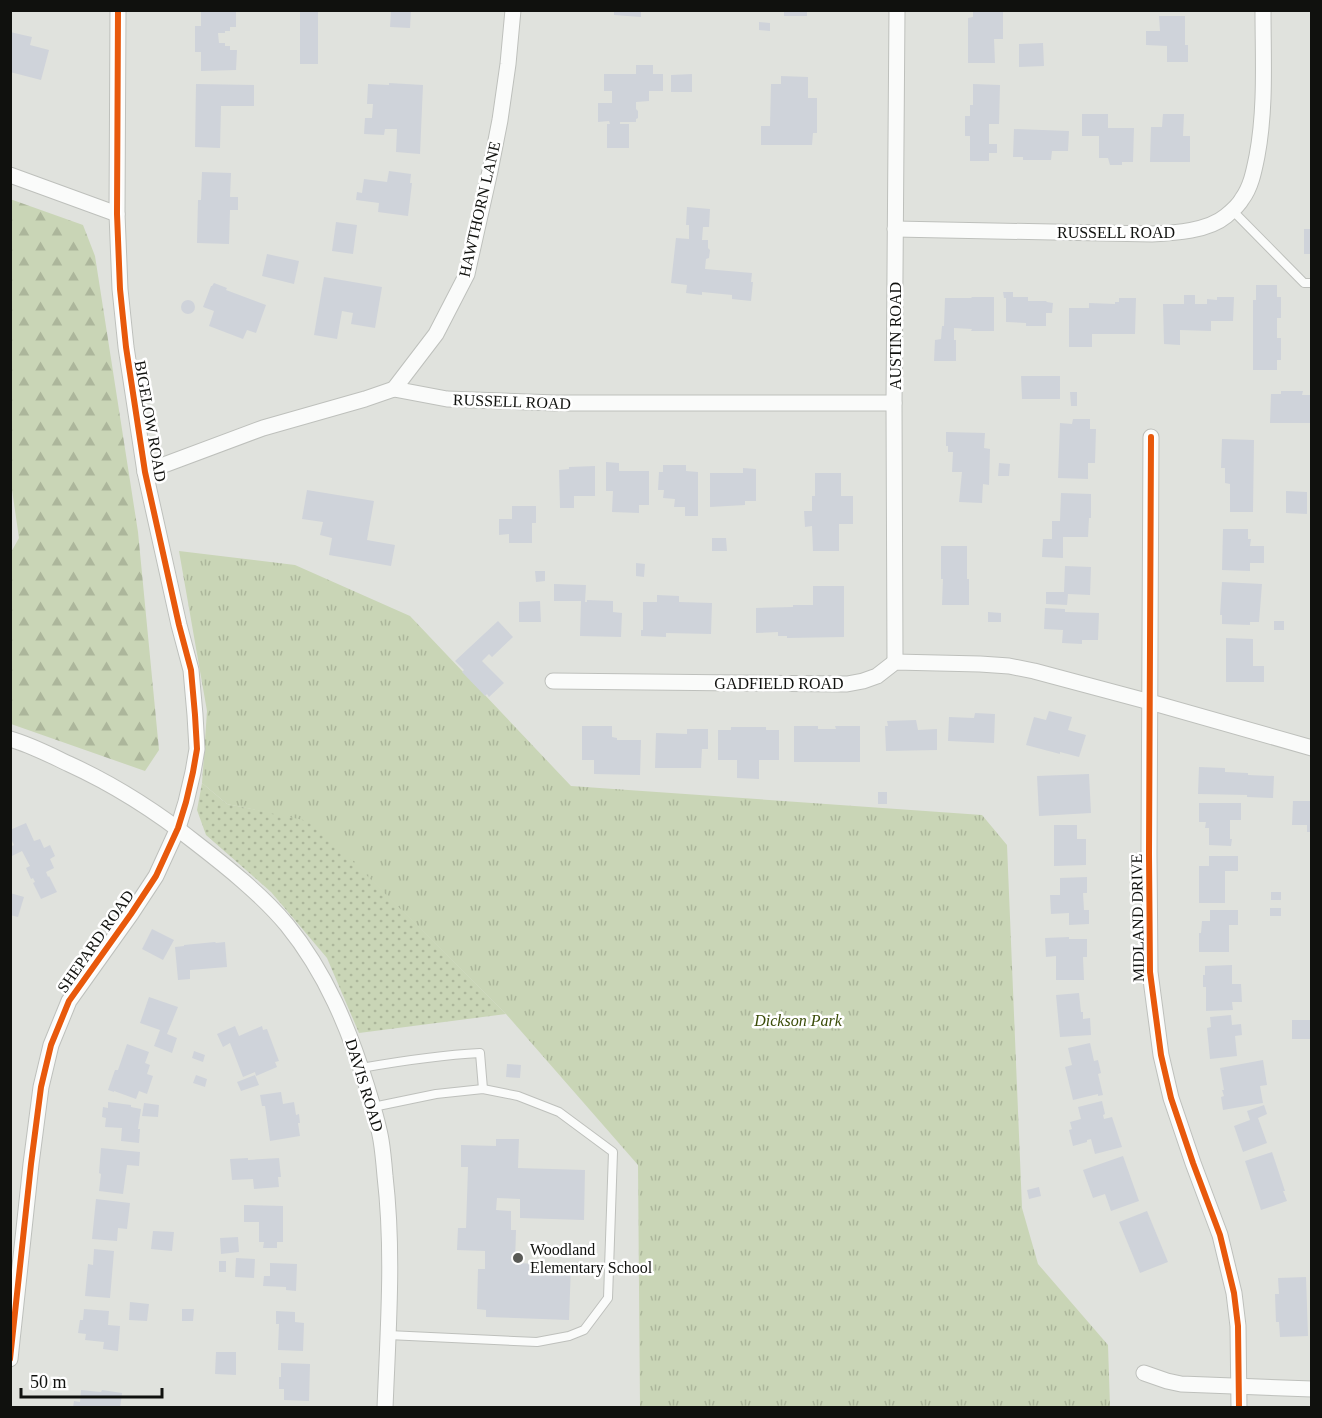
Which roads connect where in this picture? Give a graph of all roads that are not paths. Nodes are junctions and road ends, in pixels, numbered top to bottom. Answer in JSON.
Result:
{"nodes":[{"id":1,"x":118,"y":10,"type":"edge"},
{"id":2,"x":513,"y":10,"type":"edge"},
{"id":3,"x":897,"y":10,"type":"edge"},
{"id":4,"x":1263,"y":10,"type":"edge"},
{"id":5,"x":10,"y":175,"type":"edge"},
{"id":6,"x":1232,"y":210,"type":"junction"},
{"id":7,"x":117,"y":214,"type":"junction"},
{"id":8,"x":895,"y":229,"type":"junction"},
{"id":9,"x":1311,"y":283,"type":"edge"},
{"id":10,"x":394,"y":389,"type":"junction"},
{"id":11,"x":894,"y":403,"type":"junction"},
{"id":12,"x":1151,"y":438,"type":"dead end"},
{"id":13,"x":145,"y":472,"type":"junction"},
{"id":14,"x":895,"y":662,"type":"junction"},
{"id":15,"x":553,"y":681,"type":"dead end"},
{"id":16,"x":1149,"y":702,"type":"junction"},
{"id":17,"x":10,"y":740,"type":"edge"},
{"id":18,"x":1311,"y":748,"type":"edge"},
{"id":19,"x":178,"y":828,"type":"junction"},
{"id":20,"x":361,"y":1068,"type":"junction"},
{"id":21,"x":483,"y":1089,"type":"junction"},
{"id":22,"x":373,"y":1107,"type":"junction"},
{"id":23,"x":388,"y":1335,"type":"junction"},
{"id":24,"x":10,"y":1359,"type":"edge"},
{"id":25,"x":1144,"y":1373,"type":"dead end"},
{"id":26,"x":1239,"y":1386,"type":"junction"},
{"id":27,"x":1311,"y":1389,"type":"edge"},
{"id":28,"x":385,"y":1407,"type":"edge"},
{"id":29,"x":1239,"y":1407,"type":"edge"}],
"edges":[{"from":1,"to":7,"type":"street","name":"BIGELOW ROAD"},
{"from":2,"to":10,"type":"street","name":"HAWTHORN LANE"},
{"from":3,"to":8,"type":"street","name":"AUSTIN ROAD"},
{"from":4,"to":6,"type":"street","name":"RUSSELL ROAD"},
{"from":5,"to":7,"type":"street"},
{"from":6,"to":8,"type":"street","name":"RUSSELL ROAD"},
{"from":6,"to":9,"type":"lane"},
{"from":7,"to":13,"type":"street","name":"BIGELOW ROAD"},
{"from":8,"to":11,"type":"street","name":"AUSTIN ROAD"},
{"from":10,"to":11,"type":"street","name":"RUSSELL ROAD"},
{"from":10,"to":13,"type":"street","name":"RUSSELL ROAD"},
{"from":11,"to":14,"type":"street","name":"AUSTIN ROAD"},
{"from":12,"to":16,"type":"street","name":"MIDLAND DRIVE"},
{"from":13,"to":19,"type":"street","name":"BIGELOW ROAD"},
{"from":14,"to":15,"type":"street","name":"GADFIELD ROAD"},
{"from":14,"to":16,"type":"street"},
{"from":16,"to":18,"type":"street"},
{"from":16,"to":26,"type":"street","name":"MIDLAND DRIVE"},
{"from":17,"to":19,"type":"street","name":"DAVIS ROAD"},
{"from":19,"to":20,"type":"street","name":"DAVIS ROAD"},
{"from":19,"to":24,"type":"street","name":"SHEPARD ROAD"},
{"from":20,"to":21,"type":"lane"},
{"from":20,"to":22,"type":"street","name":"DAVIS ROAD"},
{"from":21,"to":22,"type":"lane"},
{"from":21,"to":23,"type":"lane"},
{"from":22,"to":23,"type":"street","name":"DAVIS ROAD"},
{"from":23,"to":28,"type":"street","name":"DAVIS ROAD"},
{"from":25,"to":26,"type":"street"},
{"from":26,"to":27,"type":"street"},
{"from":26,"to":29,"type":"street","name":"MIDLAND DRIVE"}]}
